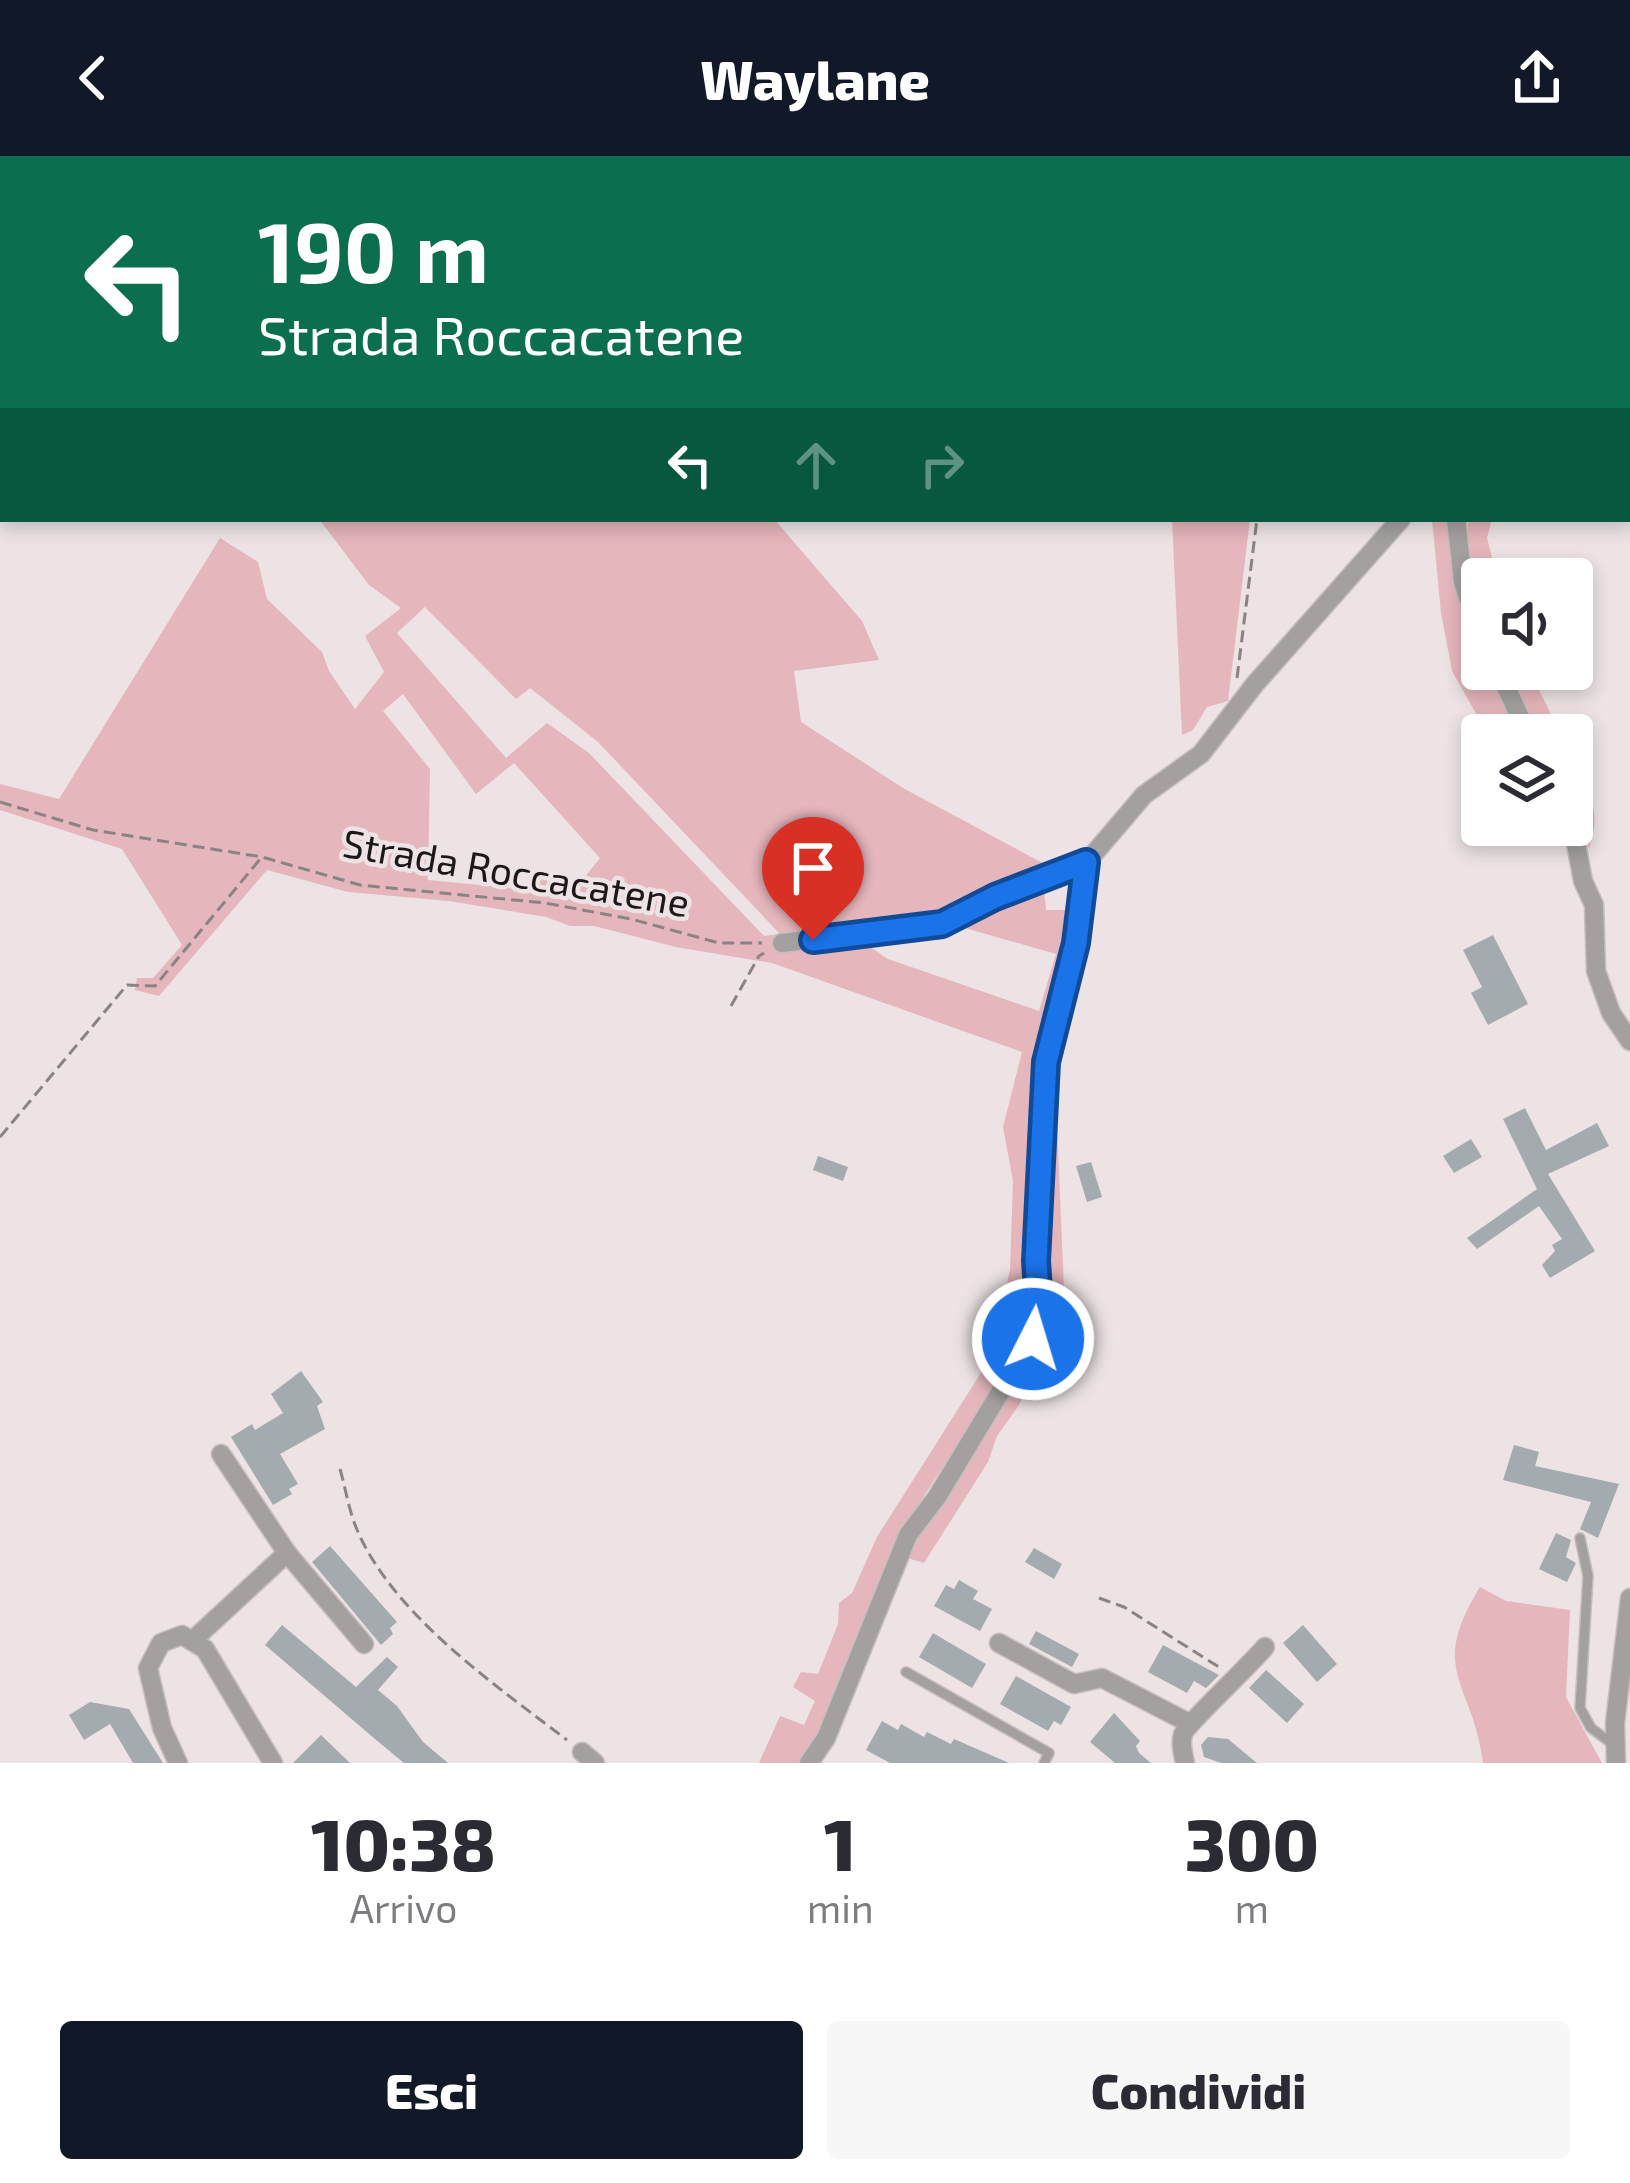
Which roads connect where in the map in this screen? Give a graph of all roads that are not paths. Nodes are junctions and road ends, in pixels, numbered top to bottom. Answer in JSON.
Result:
{"nodes":[{"id":1,"x":1398,"y":522,"type":"edge"},
{"id":2,"x":1456,"y":522,"type":"edge"},
{"id":3,"x":1461,"y":564,"type":"edge"},
{"id":4,"x":1576,"y":846,"type":"edge"},
{"id":5,"x":1086,"y":862,"type":"junction"},
{"id":6,"x":782,"y":944,"type":"road end"},
{"id":7,"x":1630,"y":1041,"type":"edge"},
{"id":8,"x":221,"y":1454,"type":"dead end"},
{"id":9,"x":1580,"y":1538,"type":"dead end"},
{"id":10,"x":287,"y":1553,"type":"junction"},
{"id":11,"x":1630,"y":1598,"type":"edge"},
{"id":12,"x":192,"y":1641,"type":"junction"},
{"id":13,"x":998,"y":1643,"type":"dead end"},
{"id":14,"x":364,"y":1645,"type":"dead end"},
{"id":15,"x":1265,"y":1647,"type":"dead end"},
{"id":16,"x":906,"y":1672,"type":"dead end"},
{"id":17,"x":1630,"y":1690,"type":"edge"},
{"id":18,"x":1189,"y":1723,"type":"junction"},
{"id":19,"x":1615,"y":1723,"type":"junction"},
{"id":20,"x":1621,"y":1755,"type":"edge"},
{"id":21,"x":178,"y":1763,"type":"edge"},
{"id":22,"x":273,"y":1763,"type":"edge"},
{"id":23,"x":809,"y":1763,"type":"edge"},
{"id":24,"x":1044,"y":1763,"type":"edge"},
{"id":25,"x":1185,"y":1763,"type":"edge"}],
"edges":[{"from":1,"to":5,"type":"street"},
{"from":2,"to":3,"type":"street"},
{"from":4,"to":7,"type":"street"},
{"from":5,"to":6,"type":"street"},
{"from":5,"to":23,"type":"street"},
{"from":8,"to":10,"type":"street"},
{"from":9,"to":20,"type":"lane"},
{"from":10,"to":12,"type":"street"},
{"from":10,"to":14,"type":"street"},
{"from":11,"to":19,"type":"street"},
{"from":12,"to":21,"type":"street"},
{"from":12,"to":22,"type":"street"},
{"from":13,"to":18,"type":"street"},
{"from":15,"to":18,"type":"street"},
{"from":16,"to":24,"type":"lane"},
{"from":17,"to":19,"type":"street"},
{"from":18,"to":25,"type":"street"},
{"from":19,"to":20,"type":"street"}]}
